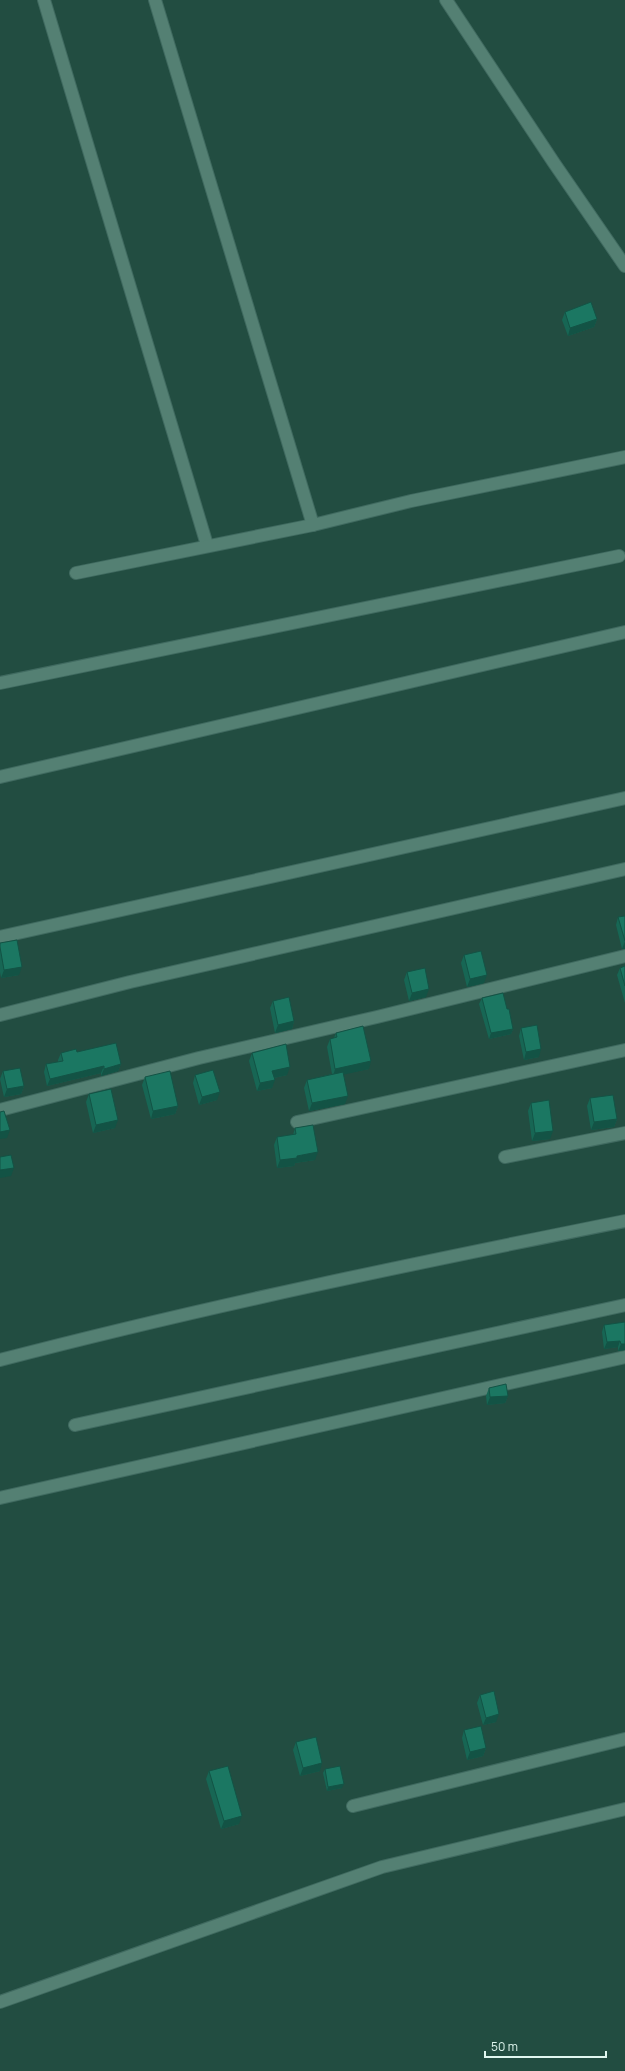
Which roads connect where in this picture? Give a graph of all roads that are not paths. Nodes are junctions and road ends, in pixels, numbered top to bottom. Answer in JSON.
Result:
{"nodes":[{"id":1,"x":44,"y":0,"type":"edge"},
{"id":2,"x":155,"y":0,"type":"edge"},
{"id":3,"x":446,"y":0,"type":"edge"},
{"id":4,"x":625,"y":266,"type":"edge"},
{"id":5,"x":625,"y":457,"type":"edge"},
{"id":6,"x":313,"y":525,"type":"junction"},
{"id":7,"x":207,"y":545,"type":"junction"},
{"id":8,"x":619,"y":556,"type":"dead end"},
{"id":9,"x":76,"y":573,"type":"dead end"},
{"id":10,"x":625,"y":632,"type":"edge"},
{"id":11,"x":0,"y":683,"type":"edge"},
{"id":12,"x":0,"y":777,"type":"edge"},
{"id":13,"x":625,"y":798,"type":"edge"},
{"id":14,"x":625,"y":869,"type":"edge"},
{"id":15,"x":0,"y":937,"type":"edge"},
{"id":16,"x":625,"y":956,"type":"edge"},
{"id":17,"x":0,"y":1015,"type":"edge"},
{"id":18,"x":625,"y":1050,"type":"edge"},
{"id":19,"x":0,"y":1110,"type":"edge"},
{"id":20,"x":297,"y":1122,"type":"dead end"},
{"id":21,"x":625,"y":1133,"type":"edge"},
{"id":22,"x":505,"y":1157,"type":"dead end"},
{"id":23,"x":625,"y":1221,"type":"edge"},
{"id":24,"x":625,"y":1305,"type":"edge"},
{"id":25,"x":625,"y":1357,"type":"edge"},
{"id":26,"x":0,"y":1360,"type":"edge"},
{"id":27,"x":75,"y":1425,"type":"dead end"},
{"id":28,"x":0,"y":1498,"type":"edge"},
{"id":29,"x":625,"y":1739,"type":"edge"},
{"id":30,"x":353,"y":1806,"type":"dead end"},
{"id":31,"x":625,"y":1809,"type":"edge"},
{"id":32,"x":0,"y":2002,"type":"edge"}],
"edges":[{"from":1,"to":7,"type":"street"},
{"from":2,"to":6,"type":"street"},
{"from":3,"to":4,"type":"street"},
{"from":5,"to":6,"type":"street"},
{"from":6,"to":7,"type":"street"},
{"from":7,"to":9,"type":"street"},
{"from":8,"to":11,"type":"street"},
{"from":10,"to":12,"type":"street"},
{"from":13,"to":15,"type":"street"},
{"from":14,"to":17,"type":"street"},
{"from":16,"to":19,"type":"street"},
{"from":18,"to":20,"type":"street"},
{"from":21,"to":22,"type":"street"},
{"from":23,"to":26,"type":"street"},
{"from":24,"to":27,"type":"street"},
{"from":25,"to":28,"type":"street"},
{"from":29,"to":30,"type":"street"},
{"from":31,"to":32,"type":"street"}]}
